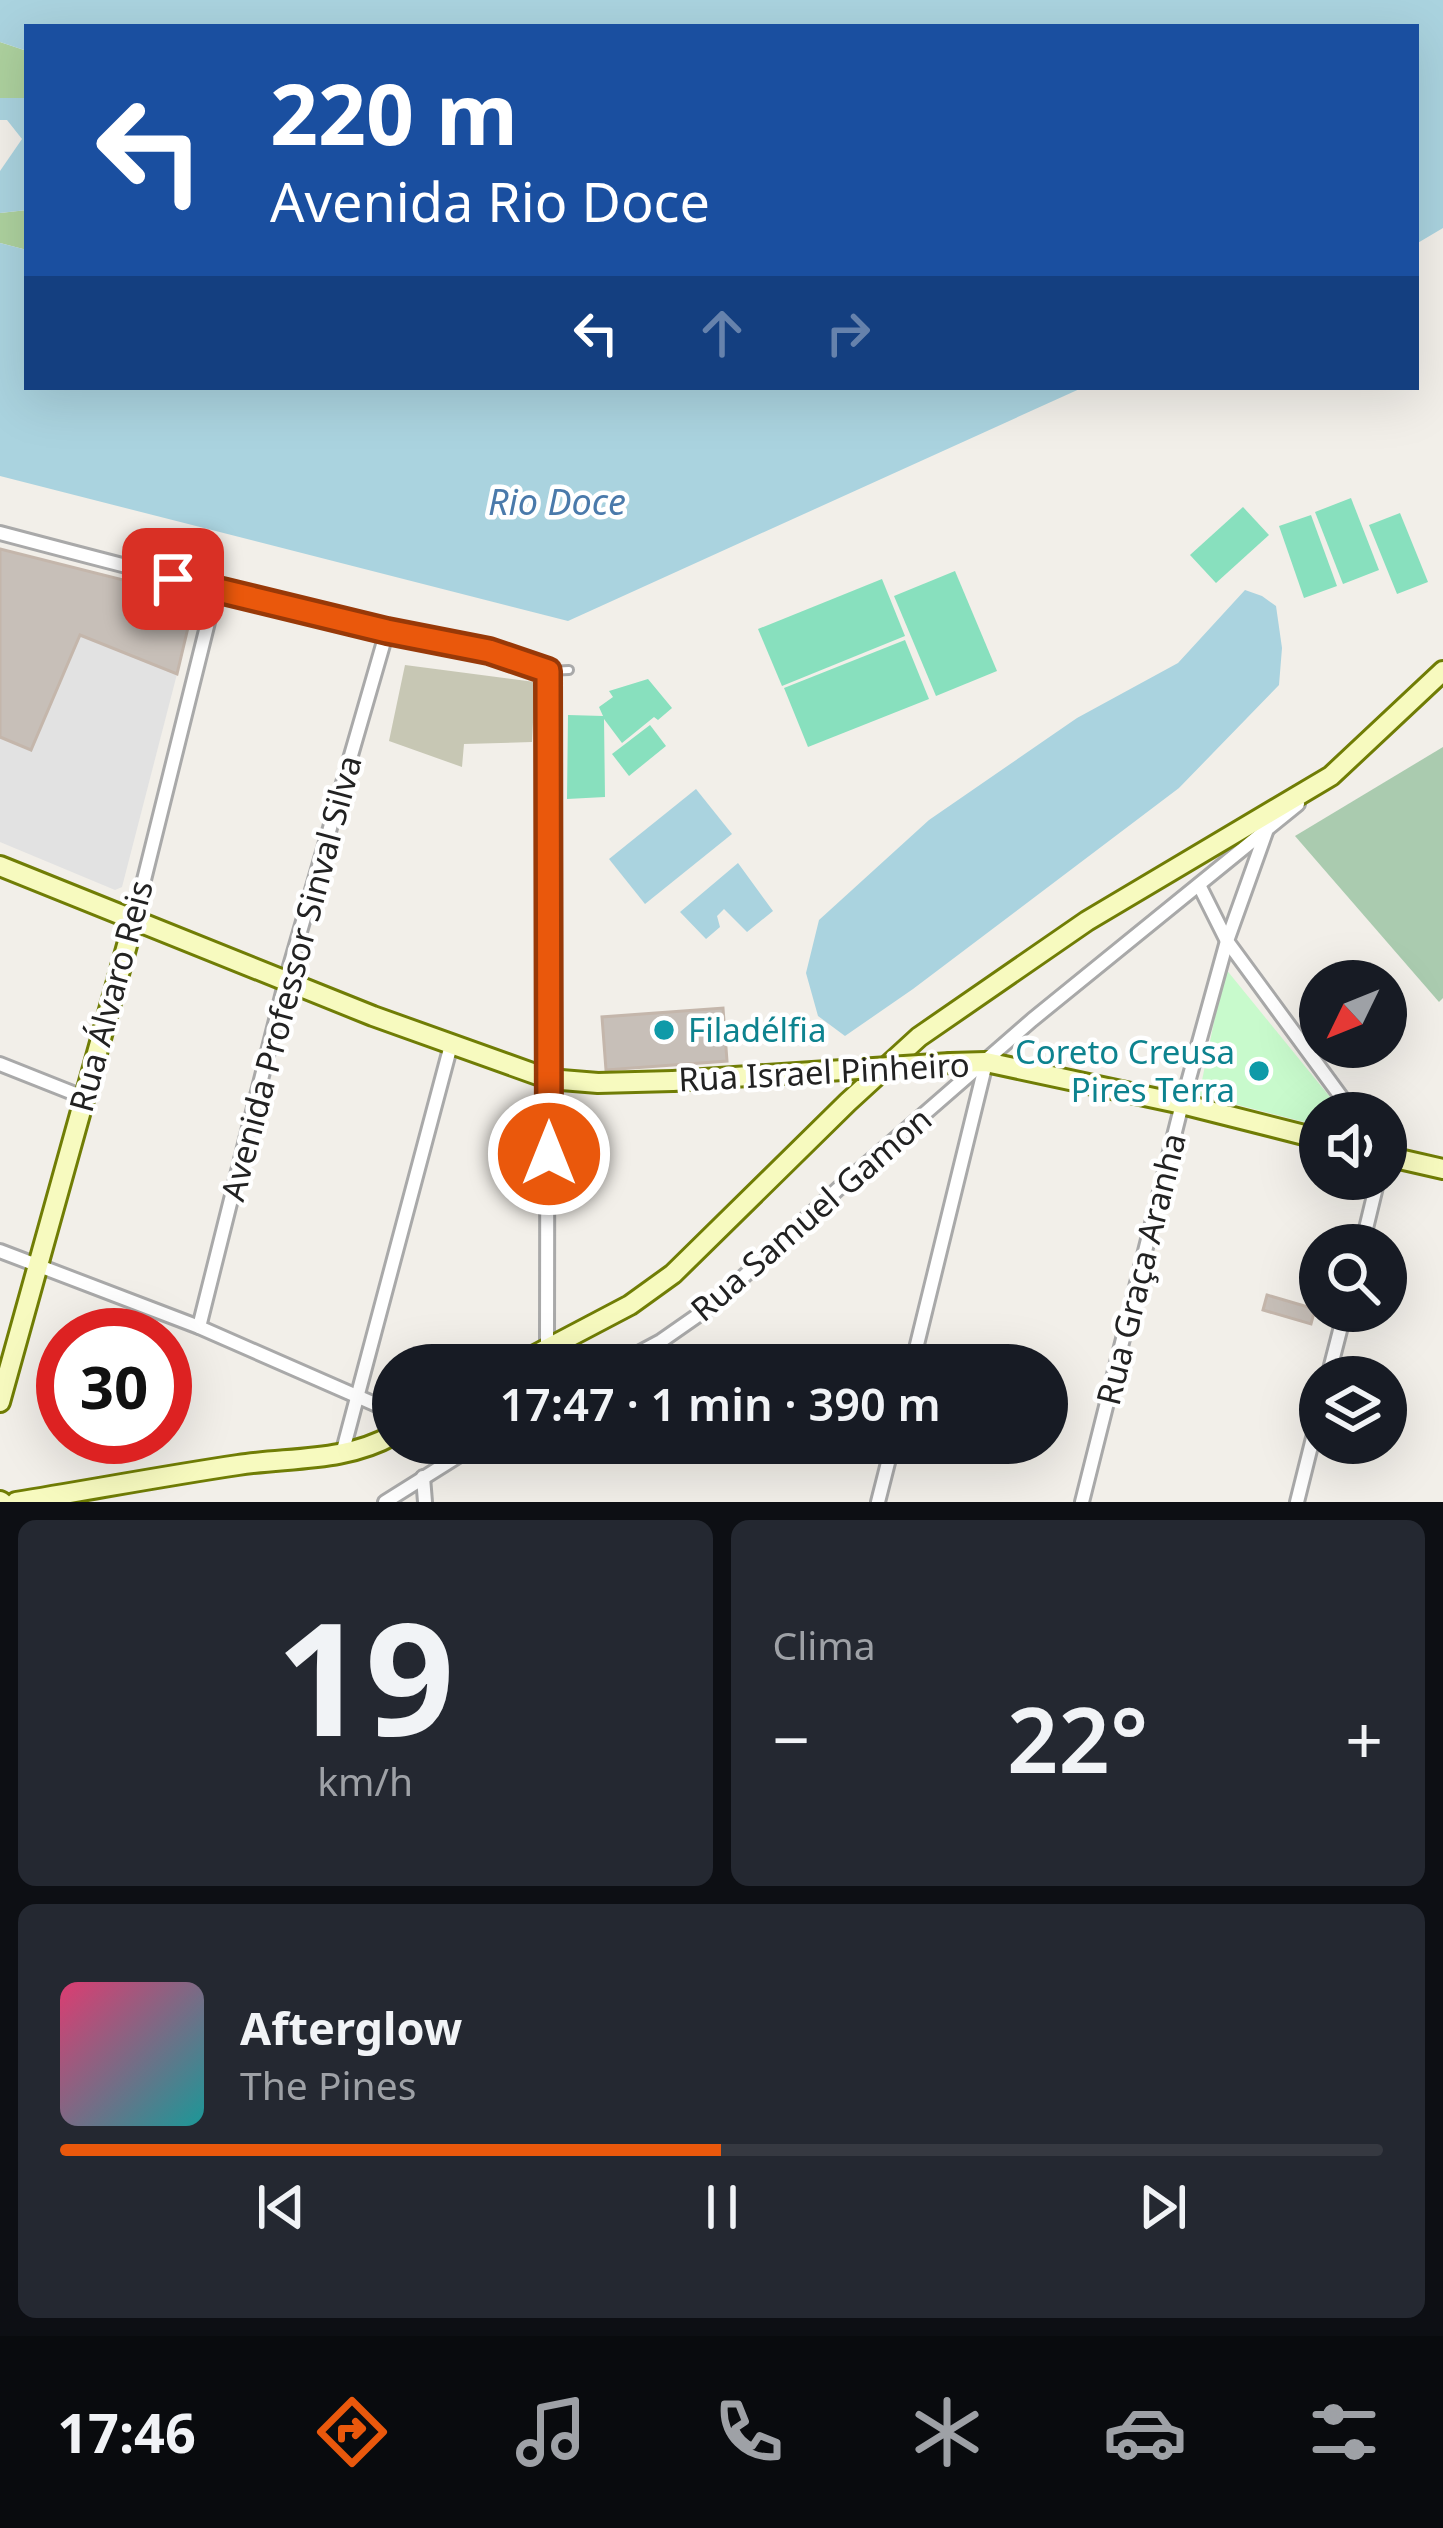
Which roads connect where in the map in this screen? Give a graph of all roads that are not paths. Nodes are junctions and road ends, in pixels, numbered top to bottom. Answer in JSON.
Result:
{"nodes":[{"id":1,"x":0,"y":533,"type":"edge"},
{"id":2,"x":216,"y":590,"type":"junction"},
{"id":3,"x":387,"y":631,"type":"junction"},
{"id":4,"x":569,"y":670,"type":"dead end"},
{"id":5,"x":548,"y":671,"type":"junction"},
{"id":6,"x":1443,"y":671,"type":"edge"},
{"id":7,"x":1330,"y":776,"type":"junction"},
{"id":8,"x":1266,"y":830,"type":"junction"},
{"id":9,"x":0,"y":866,"type":"edge"},
{"id":10,"x":1199,"y":885,"type":"junction"},
{"id":11,"x":134,"y":920,"type":"junction"},
{"id":12,"x":1227,"y":940,"type":"junction"},
{"id":13,"x":286,"y":980,"type":"junction"},
{"id":14,"x":451,"y":1045,"type":"junction"},
{"id":15,"x":986,"y":1062,"type":"junction"},
{"id":16,"x":0,"y":1064,"type":"edge"},
{"id":17,"x":549,"y":1079,"type":"junction"},
{"id":18,"x":1338,"y":1092,"type":"edge"},
{"id":19,"x":82,"y":1097,"type":"junction"},
{"id":20,"x":1183,"y":1104,"type":"junction"},
{"id":21,"x":1299,"y":1134,"type":"edge"},
{"id":22,"x":1407,"y":1160,"type":"edge"},
{"id":23,"x":1441,"y":1166,"type":"edge"},
{"id":24,"x":0,"y":1250,"type":"edge"},
{"id":25,"x":38,"y":1264,"type":"junction"},
{"id":26,"x":199,"y":1327,"type":"junction"},
{"id":27,"x":547,"y":1344,"type":"edge"},
{"id":28,"x":553,"y":1344,"type":"edge"},
{"id":29,"x":655,"y":1344,"type":"edge"},
{"id":30,"x":917,"y":1344,"type":"edge"},
{"id":31,"x":357,"y":1396,"type":"junction"},
{"id":32,"x":0,"y":1402,"type":"edge"},
{"id":33,"x":372,"y":1403,"type":"edge"},
{"id":34,"x":372,"y":1445,"type":"edge"},
{"id":35,"x":342,"y":1454,"type":"junction"},
{"id":36,"x":444,"y":1464,"type":"edge"},
{"id":37,"x":887,"y":1464,"type":"edge"},
{"id":38,"x":1306,"y":1464,"type":"edge"},
{"id":39,"x":423,"y":1477,"type":"junction"},
{"id":40,"x":16,"y":1502,"type":"edge"},
{"id":41,"x":385,"y":1502,"type":"edge"},
{"id":42,"x":425,"y":1502,"type":"edge"},
{"id":43,"x":878,"y":1502,"type":"edge"},
{"id":44,"x":1082,"y":1502,"type":"edge"},
{"id":45,"x":1297,"y":1502,"type":"edge"}],
"edges":[{"from":1,"to":2,"type":"street"},
{"from":2,"to":3,"type":"street"},
{"from":2,"to":11,"type":"street","name":"Rua Álvaro Reis"},
{"from":3,"to":5,"type":"street"},
{"from":3,"to":13,"type":"street","name":"Avenida Professor Sinval Silva"},
{"from":4,"to":5,"type":"lane"},
{"from":5,"to":17,"type":"street"},
{"from":6,"to":7,"type":"main road"},
{"from":7,"to":8,"type":"street","name":"Rua Samuel Gamon"},
{"from":7,"to":28,"type":"main road"},
{"from":8,"to":10,"type":"street","name":"Rua Samuel Gamon"},
{"from":8,"to":12,"type":"street","name":"Rua Graça Aranha"},
{"from":9,"to":11,"type":"main road","name":"Rua Israel Pinheiro"},
{"from":10,"to":12,"type":"street"},
{"from":10,"to":15,"type":"street","name":"Rua Samuel Gamon"},
{"from":11,"to":13,"type":"main road","name":"Rua Israel Pinheiro"},
{"from":11,"to":19,"type":"main road","name":"Rua Álvaro Reis"},
{"from":12,"to":18,"type":"street"},
{"from":12,"to":20,"type":"street","name":"Rua Graça Aranha"},
{"from":13,"to":14,"type":"main road","name":"Rua Israel Pinheiro"},
{"from":13,"to":26,"type":"street","name":"Avenida Professor Sinval Silva"},
{"from":14,"to":17,"type":"main road","name":"Rua Israel Pinheiro"},
{"from":14,"to":31,"type":"street"},
{"from":15,"to":17,"type":"main road","name":"Rua Israel Pinheiro","bridge":true},
{"from":15,"to":20,"type":"main road","name":"Rua Israel Pinheiro"},
{"from":15,"to":29,"type":"street","name":"Rua Samuel Gamon"},
{"from":15,"to":30,"type":"street"},
{"from":16,"to":19,"type":"street"},
{"from":17,"to":27,"type":"street"},
{"from":19,"to":25,"type":"main road","name":"Rua Álvaro Reis"},
{"from":20,"to":21,"type":"main road","name":"Rua Israel Pinheiro"},
{"from":20,"to":44,"type":"street","name":"Rua Graça Aranha"},
{"from":22,"to":23,"type":"main road"},
{"from":24,"to":25,"type":"street"},
{"from":25,"to":26,"type":"street"},
{"from":25,"to":32,"type":"main road","name":"Rua Álvaro Reis"},
{"from":26,"to":31,"type":"street"},
{"from":31,"to":33,"type":"street"},
{"from":31,"to":35,"type":"street"},
{"from":34,"to":35,"type":"main road"},
{"from":35,"to":40,"type":"main road"},
{"from":36,"to":39,"type":"street"},
{"from":37,"to":43,"type":"street"},
{"from":38,"to":45,"type":"street"},
{"from":39,"to":41,"type":"street"},
{"from":39,"to":42,"type":"street"}]}
